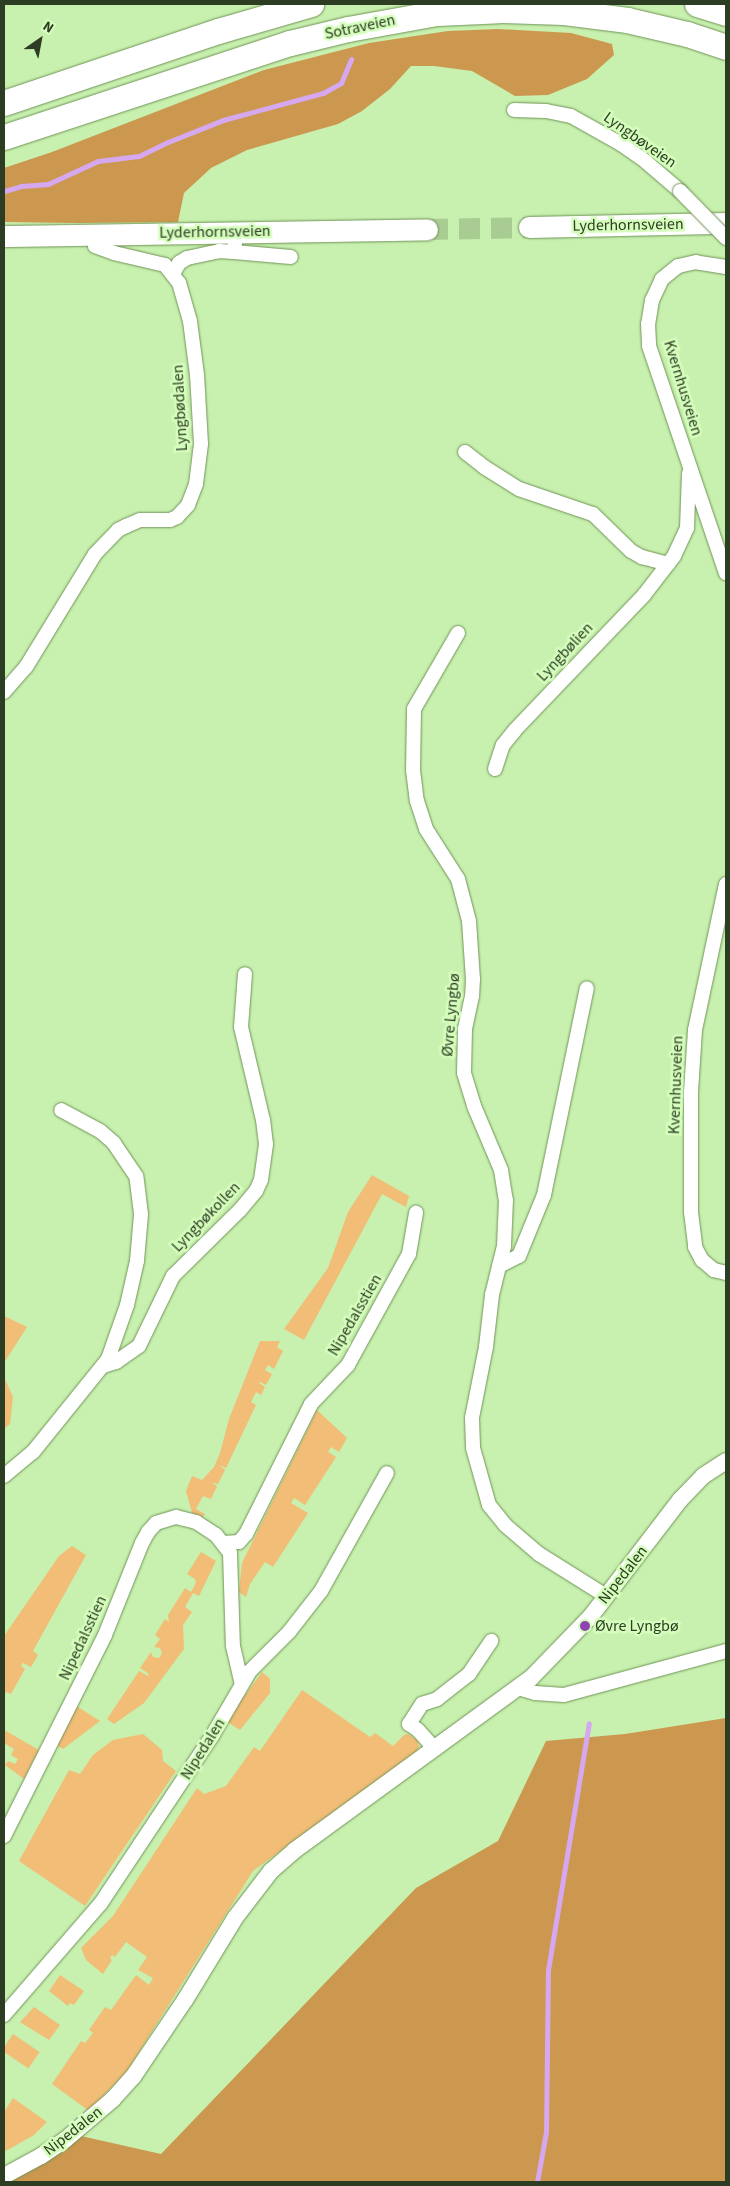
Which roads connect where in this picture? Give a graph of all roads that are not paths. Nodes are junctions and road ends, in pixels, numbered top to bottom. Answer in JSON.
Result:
{"nodes":[{"id":1,"x":311,"y":4,"type":"edge"},
{"id":2,"x":697,"y":4,"type":"edge"},
{"id":3,"x":726,"y":13,"type":"edge"},
{"id":4,"x":726,"y":47,"type":"edge"},
{"id":5,"x":4,"y":103,"type":"edge"},
{"id":6,"x":514,"y":110,"type":"dead end"},
{"id":7,"x":4,"y":137,"type":"edge"},
{"id":8,"x":726,"y":223,"type":"edge"},
{"id":9,"x":529,"y":227,"type":"tunnel mouth"},
{"id":10,"x":427,"y":229,"type":"tunnel mouth"},
{"id":11,"x":94,"y":234,"type":"junction"},
{"id":12,"x":4,"y":236,"type":"edge"},
{"id":13,"x":726,"y":238,"type":"edge"},
{"id":14,"x":235,"y":242,"type":"junction"},
{"id":15,"x":291,"y":257,"type":"dead end"},
{"id":16,"x":726,"y":267,"type":"edge"},
{"id":17,"x":173,"y":274,"type":"junction"},
{"id":18,"x":465,"y":452,"type":"dead end"},
{"id":19,"x":690,"y":467,"type":"junction"},
{"id":20,"x":668,"y":564,"type":"junction"},
{"id":21,"x":726,"y":573,"type":"edge"},
{"id":22,"x":458,"y":633,"type":"dead end"},
{"id":23,"x":4,"y":692,"type":"edge"},
{"id":24,"x":495,"y":769,"type":"dead end"},
{"id":25,"x":726,"y":884,"type":"edge"},
{"id":26,"x":245,"y":974,"type":"dead end"},
{"id":27,"x":587,"y":988,"type":"dead end"},
{"id":28,"x":61,"y":1110,"type":"dead end"},
{"id":29,"x":416,"y":1213,"type":"dead end"},
{"id":30,"x":499,"y":1266,"type":"junction"},
{"id":31,"x":726,"y":1273,"type":"edge"},
{"id":32,"x":103,"y":1366,"type":"junction"},
{"id":33,"x":726,"y":1461,"type":"edge"},
{"id":34,"x":387,"y":1472,"type":"dead end"},
{"id":35,"x":4,"y":1476,"type":"edge"},
{"id":36,"x":224,"y":1543,"type":"junction"},
{"id":37,"x":606,"y":1596,"type":"junction"},
{"id":38,"x":490,"y":1642,"type":"dead end"},
{"id":39,"x":726,"y":1652,"type":"edge"},
{"id":40,"x":242,"y":1684,"type":"junction"},
{"id":41,"x":518,"y":1688,"type":"junction"},
{"id":42,"x":435,"y":1749,"type":"junction"},
{"id":43,"x":4,"y":1836,"type":"edge"},
{"id":44,"x":4,"y":2015,"type":"edge"},
{"id":45,"x":4,"y":2176,"type":"edge"}],
"edges":[{"from":1,"to":5,"type":"highway"},
{"from":2,"to":3,"type":"highway"},
{"from":4,"to":7,"type":"highway","name":"Sotraveien"},
{"from":6,"to":13,"type":"street","name":"Lyngbøveien","bridge":true},
{"from":8,"to":9,"type":"main road","name":"Lyderhornsveien"},
{"from":10,"to":14,"type":"main road","name":"Lyderhornsveien"},
{"from":11,"to":12,"type":"main road","name":"Lyderhornsveien"},
{"from":11,"to":14,"type":"main road","name":"Lyderhornsveien"},
{"from":11,"to":17,"type":"street"},
{"from":14,"to":15,"type":"street"},
{"from":14,"to":17,"type":"street"},
{"from":16,"to":19,"type":"street","name":"Kvernhusveien"},
{"from":17,"to":23,"type":"street","name":"Lyngbødalen"},
{"from":18,"to":20,"type":"street"},
{"from":19,"to":20,"type":"street","name":"Lyngbølien"},
{"from":19,"to":21,"type":"street","name":"Kvernhusveien"},
{"from":20,"to":24,"type":"street","name":"Lyngbølien"},
{"from":22,"to":30,"type":"street","name":"Øvre Lyngbø"},
{"from":25,"to":31,"type":"street","name":"Kvernhusveien"},
{"from":26,"to":32,"type":"street","name":"Lyngbøkollen"},
{"from":27,"to":30,"type":"street"},
{"from":28,"to":32,"type":"street","name":"Lyngbøkollen"},
{"from":29,"to":36,"type":"street","name":"Nipedalsstien"},
{"from":30,"to":37,"type":"street","name":"Øvre Lyngbø"},
{"from":32,"to":35,"type":"street","name":"Lyngbøkollen"},
{"from":33,"to":37,"type":"street","name":"Nipedalen"},
{"from":34,"to":40,"type":"street","name":"Nipedalen"},
{"from":36,"to":40,"type":"street","name":"Nipedalsstien"},
{"from":36,"to":43,"type":"street","name":"Nipedalsstien"},
{"from":37,"to":41,"type":"street","name":"Nipedalen"},
{"from":38,"to":42,"type":"street"},
{"from":39,"to":41,"type":"street"},
{"from":40,"to":44,"type":"street","name":"Nipedalen"},
{"from":41,"to":42,"type":"street","name":"Nipedalen"},
{"from":42,"to":45,"type":"street","name":"Nipedalen"}]}
